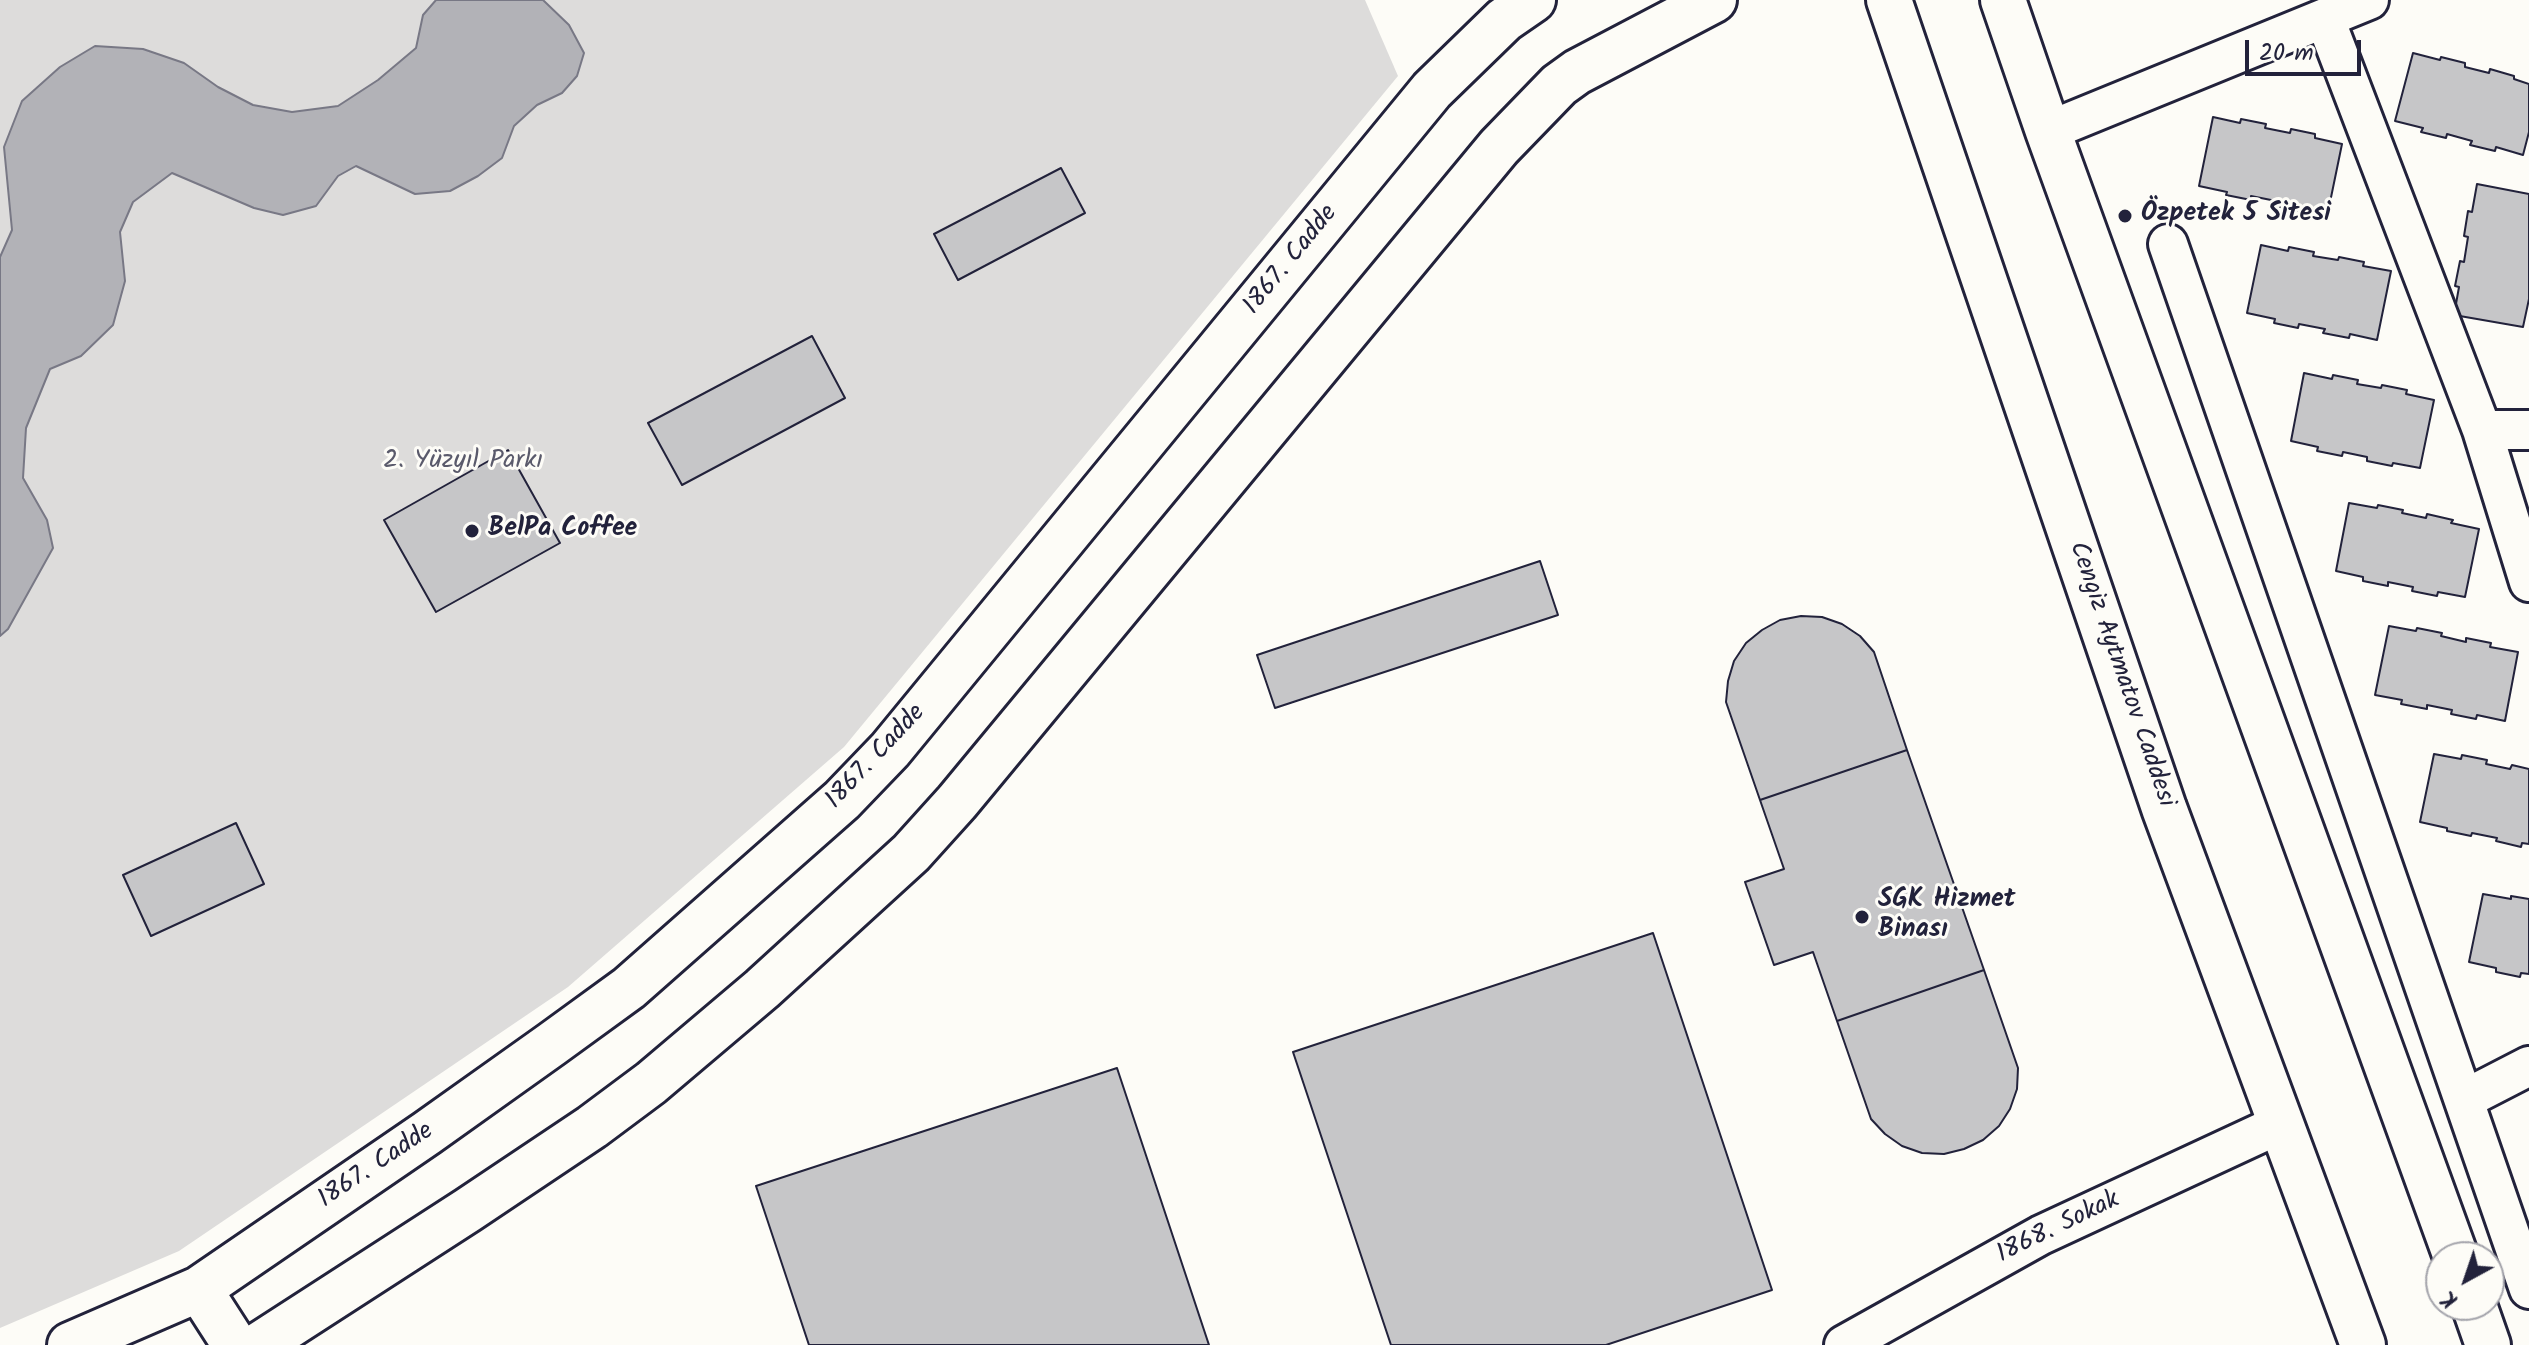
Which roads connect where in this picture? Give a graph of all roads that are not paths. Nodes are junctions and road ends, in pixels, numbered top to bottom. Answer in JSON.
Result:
{"nodes":[{"id":1,"x":1533,"y":0,"type":"edge"},
{"id":2,"x":1714,"y":0,"type":"edge"},
{"id":3,"x":1889,"y":0,"type":"edge"},
{"id":4,"x":2003,"y":0,"type":"edge"},
{"id":5,"x":2369,"y":0,"type":"edge"},
{"id":6,"x":2325,"y":19,"type":"junction"},
{"id":7,"x":2048,"y":131,"type":"junction"},
{"id":8,"x":2168,"y":244,"type":"dead end"},
{"id":9,"x":2482,"y":430,"type":"junction"},
{"id":10,"x":2529,"y":430,"type":"edge"},
{"id":11,"x":2529,"y":582,"type":"edge"},
{"id":12,"x":2529,"y":1066,"type":"edge"},
{"id":13,"x":2465,"y":1099,"type":"junction"},
{"id":14,"x":2280,"y":1124,"type":"junction"},
{"id":15,"x":2450,"y":1241,"type":"edge"},
{"id":16,"x":2525,"y":1266,"type":"edge"},
{"id":17,"x":199,"y":1289,"type":"junction"},
{"id":18,"x":2480,"y":1321,"type":"edge"},
{"id":19,"x":70,"y":1345,"type":"edge"},
{"id":20,"x":235,"y":1345,"type":"edge"},
{"id":21,"x":259,"y":1345,"type":"edge"},
{"id":22,"x":1844,"y":1345,"type":"edge"},
{"id":23,"x":2363,"y":1345,"type":"edge"},
{"id":24,"x":2488,"y":1345,"type":"edge"}],
"edges":[{"from":1,"to":17,"type":"street","name":"1867. Cadde"},
{"from":2,"to":21,"type":"street"},
{"from":3,"to":14,"type":"street","name":"Cengiz Aytmatov Caddesi"},
{"from":4,"to":7,"type":"street"},
{"from":5,"to":6,"type":"street"},
{"from":6,"to":7,"type":"street"},
{"from":6,"to":9,"type":"street"},
{"from":7,"to":15,"type":"street"},
{"from":8,"to":13,"type":"street"},
{"from":9,"to":10,"type":"street"},
{"from":9,"to":11,"type":"street"},
{"from":12,"to":13,"type":"street"},
{"from":13,"to":16,"type":"street"},
{"from":14,"to":22,"type":"street","name":"1868. Sokak"},
{"from":14,"to":23,"type":"street","name":"Cengiz Aytmatov Caddesi"},
{"from":17,"to":19,"type":"street","name":"1867. Cadde"},
{"from":17,"to":20,"type":"street"},
{"from":18,"to":24,"type":"street"}]}
